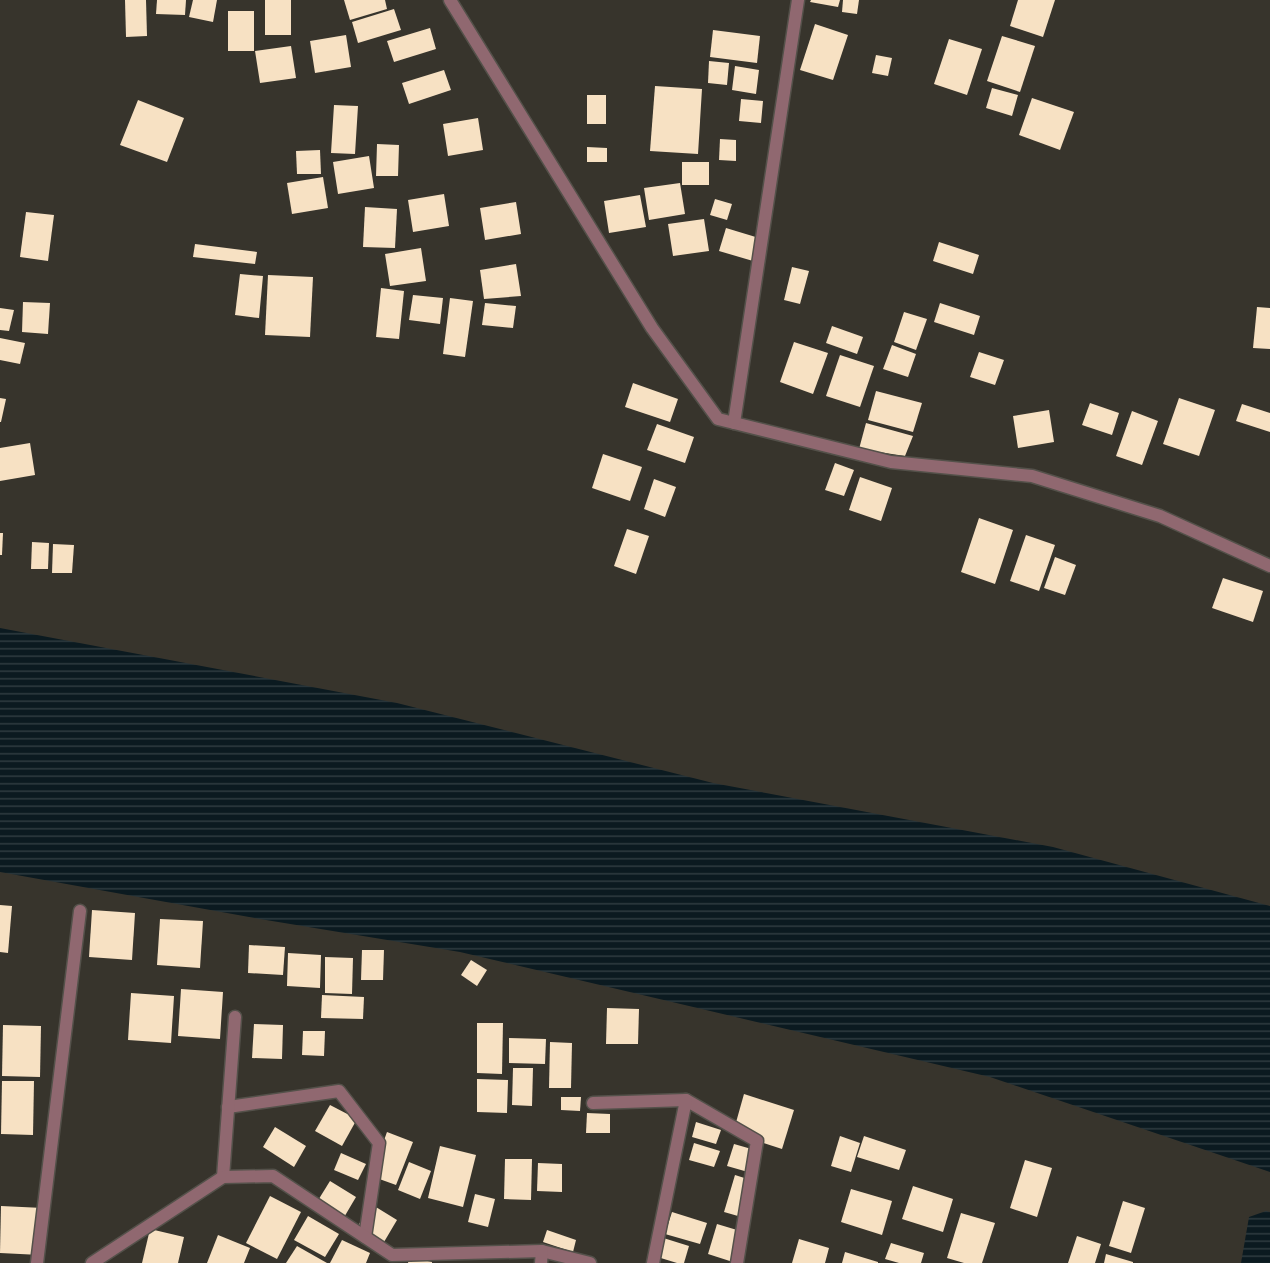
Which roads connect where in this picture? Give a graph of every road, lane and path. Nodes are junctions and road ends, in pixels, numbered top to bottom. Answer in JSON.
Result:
{"nodes":[{"id":1,"x":450,"y":0,"type":"edge"},
{"id":2,"x":798,"y":0,"type":"edge"},
{"id":3,"x":734,"y":423,"type":"junction"},
{"id":4,"x":1270,"y":566,"type":"edge"},
{"id":5,"x":80,"y":911,"type":"dead end"},
{"id":6,"x":235,"y":1017,"type":"dead end"},
{"id":7,"x":686,"y":1100,"type":"junction"},
{"id":8,"x":593,"y":1103,"type":"dead end"},
{"id":9,"x":228,"y":1107,"type":"junction"},
{"id":10,"x":223,"y":1177,"type":"junction"},
{"id":11,"x":365,"y":1237,"type":"junction"},
{"id":12,"x":542,"y":1257,"type":"edge"},
{"id":13,"x":37,"y":1263,"type":"edge"},
{"id":14,"x":92,"y":1263,"type":"edge"},
{"id":15,"x":590,"y":1263,"type":"edge"},
{"id":16,"x":653,"y":1263,"type":"edge"},
{"id":17,"x":737,"y":1263,"type":"edge"}],
"edges":[{"from":1,"to":3,"type":"street"},
{"from":2,"to":3,"type":"street"},
{"from":3,"to":4,"type":"street"},
{"from":5,"to":13,"type":"street"},
{"from":6,"to":9,"type":"street"},
{"from":7,"to":8,"type":"street"},
{"from":7,"to":16,"type":"street"},
{"from":7,"to":17,"type":"street"},
{"from":9,"to":10,"type":"street"},
{"from":9,"to":11,"type":"street"},
{"from":10,"to":11,"type":"street"},
{"from":10,"to":14,"type":"street"},
{"from":11,"to":12,"type":"street"},
{"from":12,"to":15,"type":"street"}]}
